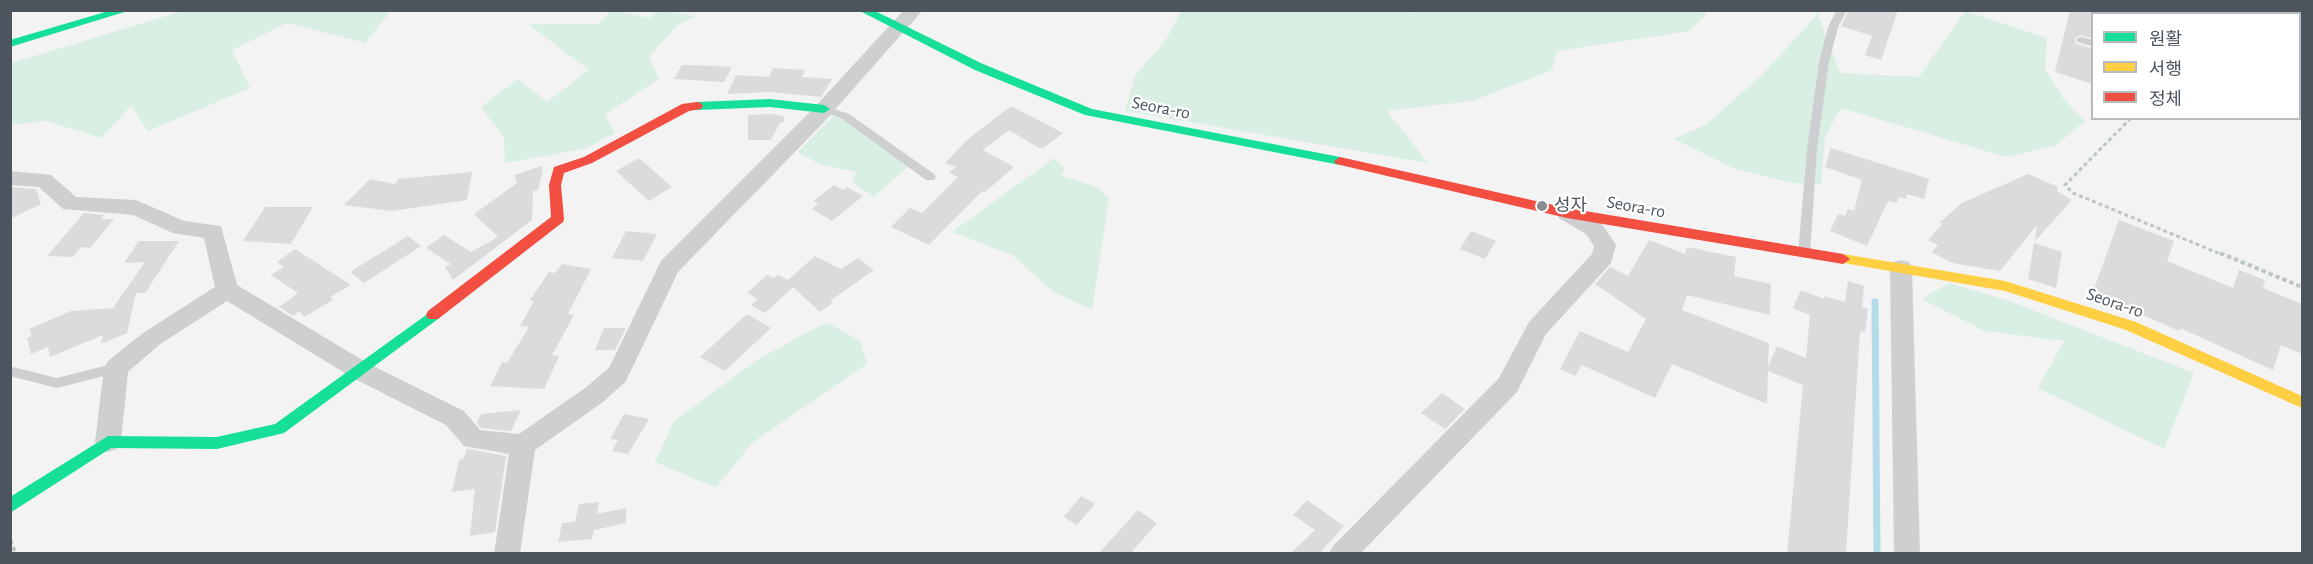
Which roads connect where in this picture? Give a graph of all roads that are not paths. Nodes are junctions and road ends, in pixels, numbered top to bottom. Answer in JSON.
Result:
{"nodes":[{"id":1,"x":100,"y":10,"type":"edge"},
{"id":2,"x":126,"y":10,"type":"edge"},
{"id":3,"x":863,"y":10,"type":"edge"},
{"id":4,"x":1842,"y":10,"type":"edge"},
{"id":5,"x":907,"y":19,"type":"edge"},
{"id":6,"x":10,"y":36,"type":"edge"},
{"id":7,"x":2081,"y":40,"type":"dead end"},
{"id":8,"x":10,"y":44,"type":"edge"},
{"id":9,"x":2091,"y":44,"type":"edge"},
{"id":10,"x":824,"y":109,"type":"junction"},
{"id":11,"x":930,"y":177,"type":"dead end"},
{"id":12,"x":10,"y":178,"type":"edge"},
{"id":13,"x":1567,"y":213,"type":"junction"},
{"id":14,"x":1804,"y":254,"type":"junction"},
{"id":15,"x":1901,"y":268,"type":"junction"},
{"id":16,"x":227,"y":290,"type":"junction"},
{"id":17,"x":116,"y":368,"type":"junction"},
{"id":18,"x":361,"y":371,"type":"junction"},
{"id":19,"x":13,"y":372,"type":"dead end"},
{"id":20,"x":2302,"y":402,"type":"edge"},
{"id":21,"x":108,"y":442,"type":"junction"},
{"id":22,"x":523,"y":445,"type":"junction"},
{"id":23,"x":10,"y":506,"type":"edge"},
{"id":24,"x":507,"y":554,"type":"edge"},
{"id":25,"x":1342,"y":554,"type":"edge"},
{"id":26,"x":1907,"y":554,"type":"edge"}],
"edges":[{"from":1,"to":6,"type":"main road"},
{"from":2,"to":8,"type":"main road"},
{"from":3,"to":5,"type":"main road","name":"Seora-ro"},
{"from":4,"to":14,"type":"lane"},
{"from":5,"to":10,"type":"street"},
{"from":5,"to":13,"type":"main road","name":"Seora-ro"},
{"from":7,"to":9,"type":"lane"},
{"from":10,"to":11,"type":"lane"},
{"from":10,"to":18,"type":"main road"},
{"from":10,"to":22,"type":"street"},
{"from":12,"to":16,"type":"street"},
{"from":13,"to":14,"type":"main road","name":"Seora-ro"},
{"from":13,"to":25,"type":"street"},
{"from":14,"to":15,"type":"main road","name":"Seora-ro"},
{"from":15,"to":20,"type":"main road","name":"Seora-ro"},
{"from":15,"to":26,"type":"street"},
{"from":16,"to":17,"type":"street"},
{"from":16,"to":18,"type":"street"},
{"from":17,"to":19,"type":"lane"},
{"from":17,"to":21,"type":"street"},
{"from":18,"to":21,"type":"main road"},
{"from":18,"to":22,"type":"street"},
{"from":21,"to":23,"type":"main road"},
{"from":22,"to":24,"type":"street"}]}
